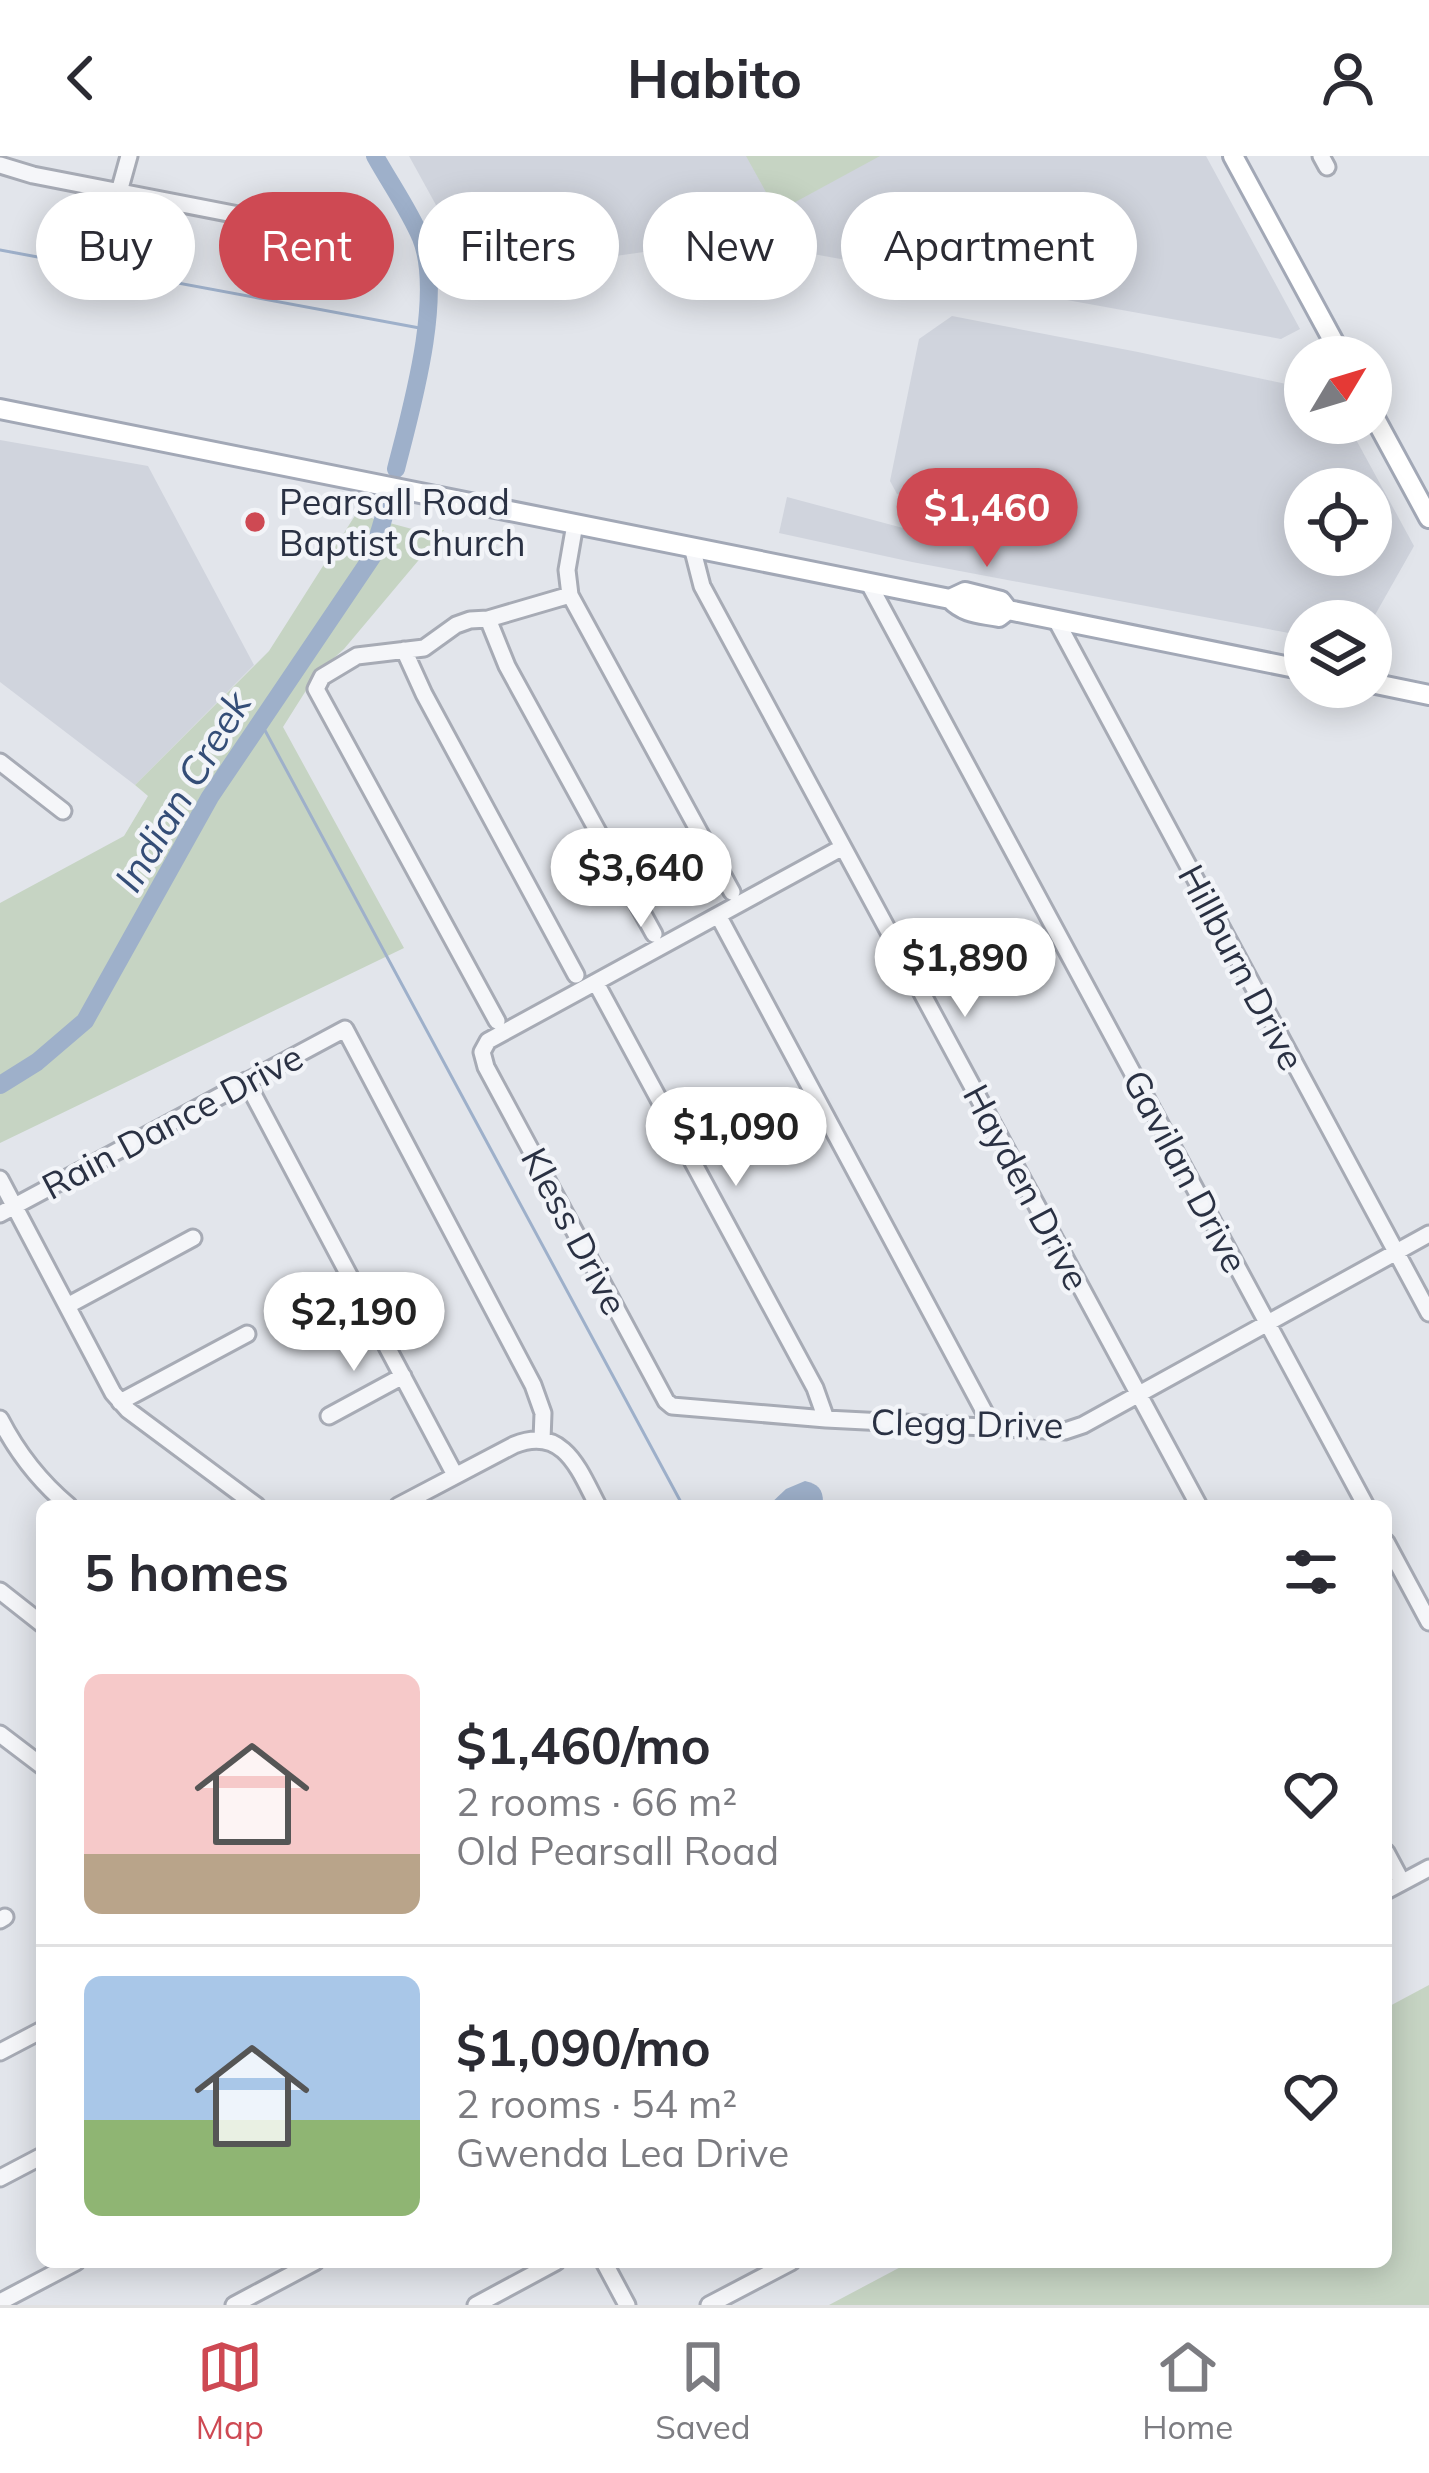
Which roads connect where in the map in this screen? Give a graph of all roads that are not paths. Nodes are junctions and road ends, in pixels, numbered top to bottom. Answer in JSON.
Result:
{"nodes":[{"id":1,"x":129,"y":156,"type":"edge"},
{"id":2,"x":1233,"y":156,"type":"edge"},
{"id":3,"x":0,"y":166,"type":"edge"},
{"id":4,"x":119,"y":192,"type":"joint"},
{"id":5,"x":1331,"y":336,"type":"edge"},
{"id":6,"x":0,"y":409,"type":"edge"},
{"id":7,"x":1389,"y":444,"type":"edge"},
{"id":8,"x":1429,"y":518,"type":"edge"},
{"id":9,"x":575,"y":524,"type":"junction"},
{"id":10,"x":692,"y":547,"type":"junction"},
{"id":11,"x":868,"y":582,"type":"junction"},
{"id":12,"x":570,"y":595,"type":"junction"},
{"id":13,"x":488,"y":619,"type":"junction"},
{"id":14,"x":1056,"y":620,"type":"junction"},
{"id":15,"x":404,"y":650,"type":"junction"},
{"id":16,"x":1284,"y":666,"type":"edge"},
{"id":17,"x":1392,"y":687,"type":"edge"},
{"id":18,"x":1429,"y":695,"type":"edge"},
{"id":19,"x":0,"y":762,"type":"edge"},
{"id":20,"x":63,"y":811,"type":"dead end"},
{"id":21,"x":843,"y":847,"type":"junction"},
{"id":22,"x":732,"y":892,"type":"dead end"},
{"id":23,"x":719,"y":917,"type":"junction"},
{"id":24,"x":654,"y":934,"type":"dead end"},
{"id":25,"x":576,"y":975,"type":"dead end"},
{"id":26,"x":596,"y":983,"type":"junction"},
{"id":27,"x":497,"y":1022,"type":"dead end"},
{"id":28,"x":246,"y":1081,"type":"junction"},
{"id":29,"x":0,"y":1179,"type":"edge"},
{"id":30,"x":7,"y":1210,"type":"edge"},
{"id":31,"x":1429,"y":1234,"type":"edge"},
{"id":32,"x":193,"y":1238,"type":"dead end"},
{"id":33,"x":1396,"y":1252,"type":"junction"},
{"id":34,"x":67,"y":1306,"type":"junction"},
{"id":35,"x":1429,"y":1313,"type":"edge"},
{"id":36,"x":1267,"y":1322,"type":"junction"},
{"id":37,"x":247,"y":1334,"type":"dead end"},
{"id":38,"x":403,"y":1376,"type":"junction"},
{"id":39,"x":1138,"y":1393,"type":"junction"},
{"id":40,"x":120,"y":1402,"type":"junction"},
{"id":41,"x":672,"y":1406,"type":"joint"},
{"id":42,"x":328,"y":1416,"type":"dead end"},
{"id":43,"x":0,"y":1419,"type":"edge"},
{"id":44,"x":826,"y":1419,"type":"junction"},
{"id":45,"x":993,"y":1428,"type":"junction"},
{"id":46,"x":542,"y":1440,"type":"junction"},
{"id":47,"x":455,"y":1475,"type":"junction"},
{"id":48,"x":62,"y":1500,"type":"edge"},
{"id":49,"x":249,"y":1500,"type":"edge"},
{"id":50,"x":409,"y":1500,"type":"edge"},
{"id":51,"x":595,"y":1500,"type":"edge"},
{"id":52,"x":1196,"y":1500,"type":"edge"},
{"id":53,"x":1363,"y":1500,"type":"edge"},
{"id":54,"x":1392,"y":1553,"type":"edge"},
{"id":55,"x":0,"y":1591,"type":"edge"},
{"id":56,"x":36,"y":1619,"type":"edge"},
{"id":57,"x":1429,"y":1622,"type":"edge"},
{"id":58,"x":0,"y":1734,"type":"edge"},
{"id":59,"x":36,"y":1761,"type":"edge"},
{"id":60,"x":1392,"y":1863,"type":"edge"},
{"id":61,"x":1429,"y":1868,"type":"edge"},
{"id":62,"x":1402,"y":1882,"type":"junction"},
{"id":63,"x":1392,"y":1888,"type":"edge"},
{"id":64,"x":36,"y":2033,"type":"edge"},
{"id":65,"x":0,"y":2052,"type":"edge"},
{"id":66,"x":36,"y":2159,"type":"edge"},
{"id":67,"x":0,"y":2178,"type":"edge"},
{"id":68,"x":65,"y":2268,"type":"edge"},
{"id":69,"x":304,"y":2268,"type":"edge"},
{"id":70,"x":545,"y":2268,"type":"edge"},
{"id":71,"x":607,"y":2268,"type":"edge"},
{"id":72,"x":780,"y":2268,"type":"edge"},
{"id":73,"x":0,"y":2302,"type":"edge"},
{"id":74,"x":234,"y":2305,"type":"edge"},
{"id":75,"x":476,"y":2305,"type":"edge"},
{"id":76,"x":628,"y":2305,"type":"edge"},
{"id":77,"x":709,"y":2305,"type":"edge"}],
"edges":[{"from":1,"to":4,"type":"street"},
{"from":2,"to":5,"type":"main road"},
{"from":3,"to":4,"type":"street"},
{"from":6,"to":9,"type":"main road"},
{"from":7,"to":8,"type":"main road"},
{"from":9,"to":10,"type":"main road"},
{"from":9,"to":12,"type":"street"},
{"from":10,"to":11,"type":"main road"},
{"from":10,"to":21,"type":"street","name":"Hayden Drive"},
{"from":11,"to":14,"type":"main road"},
{"from":11,"to":36,"type":"street","name":"Gavilan Drive"},
{"from":12,"to":13,"type":"street"},
{"from":12,"to":22,"type":"street"},
{"from":13,"to":15,"type":"street"},
{"from":13,"to":24,"type":"street"},
{"from":14,"to":16,"type":"main road"},
{"from":14,"to":33,"type":"street","name":"Hillburn Drive"},
{"from":15,"to":25,"type":"street"},
{"from":15,"to":27,"type":"street"},
{"from":17,"to":18,"type":"main road"},
{"from":19,"to":20,"type":"street"},
{"from":21,"to":23,"type":"street"},
{"from":21,"to":39,"type":"street","name":"Hayden Drive"},
{"from":23,"to":26,"type":"street"},
{"from":23,"to":45,"type":"street"},
{"from":26,"to":41,"type":"street","name":"Kless Drive"},
{"from":26,"to":44,"type":"street"},
{"from":28,"to":30,"type":"street","name":"Rain Dance Drive"},
{"from":28,"to":38,"type":"street"},
{"from":28,"to":46,"type":"street","name":"Rain Dance Drive"},
{"from":29,"to":30,"type":"street"},
{"from":30,"to":34,"type":"street"},
{"from":31,"to":33,"type":"street","name":"Clegg Drive"},
{"from":32,"to":34,"type":"street"},
{"from":33,"to":35,"type":"street","name":"Hillburn Drive"},
{"from":33,"to":36,"type":"street","name":"Clegg Drive"},
{"from":34,"to":40,"type":"street"},
{"from":36,"to":39,"type":"street","name":"Clegg Drive"},
{"from":36,"to":53,"type":"street","name":"Gavilan Drive"},
{"from":37,"to":40,"type":"street"},
{"from":38,"to":42,"type":"street"},
{"from":38,"to":47,"type":"street"},
{"from":39,"to":45,"type":"street","name":"Clegg Drive"},
{"from":39,"to":52,"type":"street","name":"Hayden Drive"},
{"from":40,"to":49,"type":"street"},
{"from":41,"to":44,"type":"street","name":"Clegg Drive"},
{"from":43,"to":48,"type":"street"},
{"from":44,"to":45,"type":"street","name":"Clegg Drive"},
{"from":46,"to":47,"type":"street"},
{"from":46,"to":51,"type":"street"},
{"from":47,"to":50,"type":"street"},
{"from":54,"to":57,"type":"street"},
{"from":55,"to":56,"type":"street"},
{"from":58,"to":59,"type":"street"},
{"from":60,"to":62,"type":"street"},
{"from":61,"to":62,"type":"street"},
{"from":62,"to":63,"type":"street"},
{"from":64,"to":65,"type":"street"},
{"from":66,"to":67,"type":"street"},
{"from":68,"to":73,"type":"street"},
{"from":69,"to":74,"type":"street"},
{"from":70,"to":75,"type":"street"},
{"from":71,"to":76,"type":"street"},
{"from":72,"to":77,"type":"street"}]}
